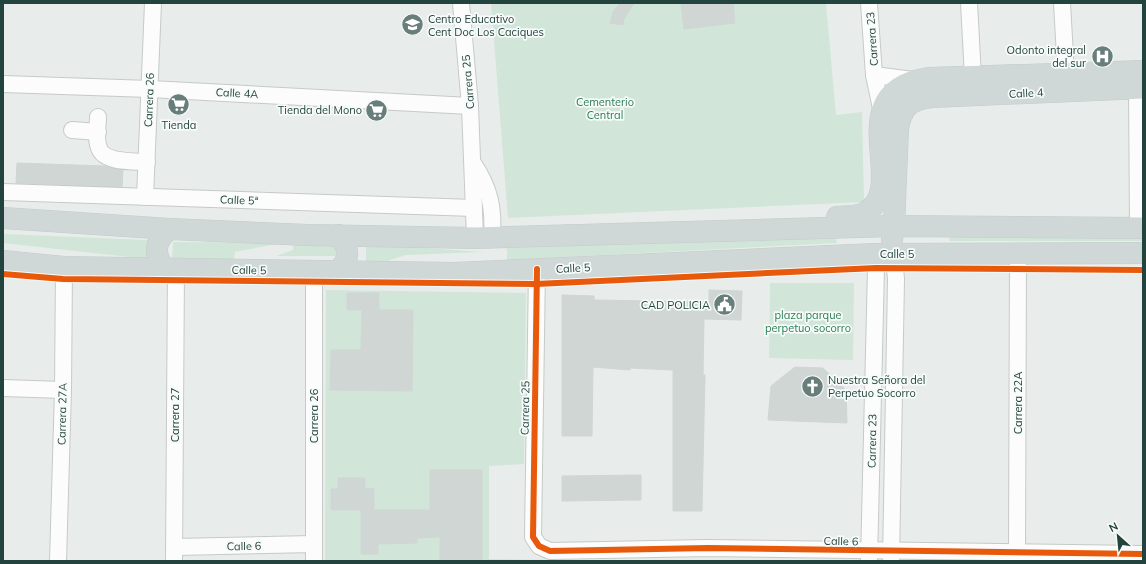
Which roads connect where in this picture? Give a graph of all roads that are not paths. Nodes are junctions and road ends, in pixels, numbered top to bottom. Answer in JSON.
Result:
{"nodes":[{"id":1,"x":153,"y":3,"type":"edge"},
{"id":2,"x":461,"y":3,"type":"edge"},
{"id":3,"x":869,"y":3,"type":"edge"},
{"id":4,"x":968,"y":3,"type":"edge"},
{"id":5,"x":1062,"y":3,"type":"edge"},
{"id":6,"x":1066,"y":74,"type":"junction"},
{"id":7,"x":874,"y":75,"type":"junction"},
{"id":8,"x":973,"y":77,"type":"junction"},
{"id":9,"x":913,"y":80,"type":"junction"},
{"id":10,"x":1141,"y":82,"type":"edge"},
{"id":11,"x":3,"y":84,"type":"edge"},
{"id":12,"x":150,"y":89,"type":"junction"},
{"id":13,"x":910,"y":103,"type":"joint"},
{"id":14,"x":470,"y":106,"type":"junction"},
{"id":15,"x":882,"y":113,"type":"junction"},
{"id":16,"x":72,"y":130,"type":"dead end"},
{"id":17,"x":147,"y":162,"type":"junction"},
{"id":18,"x":472,"y":162,"type":"junction"},
{"id":19,"x":3,"y":192,"type":"edge"},
{"id":20,"x":145,"y":197,"type":"junction"},
{"id":21,"x":474,"y":208,"type":"junction"},
{"id":22,"x":3,"y":218,"type":"edge"},
{"id":23,"x":894,"y":226,"type":"junction"},
{"id":24,"x":1140,"y":228,"type":"edge"},
{"id":25,"x":170,"y":229,"type":"junction"},
{"id":26,"x":790,"y":230,"type":"junction"},
{"id":27,"x":338,"y":235,"type":"junction"},
{"id":28,"x":483,"y":238,"type":"junction"},
{"id":29,"x":1018,"y":253,"type":"junction"},
{"id":30,"x":1143,"y":253,"type":"edge"},
{"id":31,"x":889,"y":255,"type":"junction"},
{"id":32,"x":3,"y":260,"type":"edge"},
{"id":33,"x":64,"y":267,"type":"junction"},
{"id":34,"x":170,"y":268,"type":"junction"},
{"id":35,"x":537,"y":269,"type":"junction"},
{"id":36,"x":314,"y":271,"type":"junction"},
{"id":37,"x":338,"y":271,"type":"junction"},
{"id":38,"x":454,"y":273,"type":"junction"},
{"id":39,"x":3,"y":388,"type":"edge"},
{"id":40,"x":63,"y":390,"type":"junction"},
{"id":41,"x":314,"y":544,"type":"junction"},
{"id":42,"x":539,"y":546,"type":"joint"},
{"id":43,"x":1018,"y":553,"type":"junction"},
{"id":44,"x":174,"y":554,"type":"edge"},
{"id":45,"x":1143,"y":554,"type":"edge"},
{"id":46,"x":621,"y":555,"type":"edge"},
{"id":47,"x":708,"y":555,"type":"edge"},
{"id":48,"x":869,"y":556,"type":"edge"},
{"id":49,"x":892,"y":556,"type":"edge"},
{"id":50,"x":58,"y":561,"type":"edge"},
{"id":51,"x":314,"y":561,"type":"edge"}],
"edges":[{"from":1,"to":12,"type":"street","name":"Carrera 26"},
{"from":2,"to":14,"type":"street","name":"Carrera 25"},
{"from":3,"to":7,"type":"street","name":"Carrera 23"},
{"from":4,"to":8,"type":"street"},
{"from":5,"to":6,"type":"street"},
{"from":6,"to":8,"type":"main road","name":"Calle 4"},
{"from":6,"to":10,"type":"main road","name":"Calle 4"},
{"from":7,"to":9,"type":"street","name":"Carrera 23"},
{"from":7,"to":15,"type":"street","name":"Carrera 23"},
{"from":8,"to":9,"type":"main road","name":"Calle 4"},
{"from":9,"to":15,"type":"main road","name":"Carrera 23"},
{"from":10,"to":13,"type":"main road","name":"Calle 4"},
{"from":10,"to":24,"type":"street"},
{"from":11,"to":12,"type":"street","name":"Calle 4A"},
{"from":12,"to":14,"type":"street","name":"Calle 4A"},
{"from":12,"to":17,"type":"street","name":"Carrera 26"},
{"from":13,"to":23,"type":"main road","name":"Carrera 23"},
{"from":14,"to":18,"type":"street","name":"Carrera 25"},
{"from":15,"to":26,"type":"main road","name":"Carrera 23"},
{"from":16,"to":17,"type":"street"},
{"from":17,"to":20,"type":"street","name":"Carrera 26"},
{"from":18,"to":21,"type":"street","name":"Carrera 25"},
{"from":18,"to":28,"type":"street"},
{"from":19,"to":20,"type":"street","name":"Calle 5ª"},
{"from":20,"to":21,"type":"street","name":"Calle 5ª"},
{"from":21,"to":28,"type":"street","name":"Carrera 25"},
{"from":22,"to":25,"type":"main road"},
{"from":23,"to":24,"type":"main road"},
{"from":23,"to":26,"type":"main road"},
{"from":23,"to":31,"type":"main road","name":"Carrera 23"},
{"from":25,"to":27,"type":"main road"},
{"from":25,"to":34,"type":"main road"},
{"from":26,"to":28,"type":"main road"},
{"from":27,"to":28,"type":"main road"},
{"from":27,"to":37,"type":"main road"},
{"from":28,"to":38,"type":"main road"},
{"from":29,"to":30,"type":"main road","name":"Calle 5"},
{"from":29,"to":31,"type":"main road","name":"Calle 5"},
{"from":29,"to":43,"type":"street","name":"Carrera 22A"},
{"from":31,"to":35,"type":"main road","name":"Calle 5"},
{"from":31,"to":48,"type":"street","name":"Carrera 23"},
{"from":31,"to":49,"type":"street","name":"Carrera 23"},
{"from":32,"to":33,"type":"main road","name":"Calle 5"},
{"from":33,"to":34,"type":"main road","name":"Calle 5"},
{"from":33,"to":40,"type":"street","name":"Carrera 27A"},
{"from":34,"to":36,"type":"main road","name":"Calle 5"},
{"from":34,"to":44,"type":"street","name":"Carrera 27"},
{"from":35,"to":38,"type":"main road","name":"Calle 5"},
{"from":35,"to":42,"type":"street","name":"Carrera 25"},
{"from":36,"to":37,"type":"main road","name":"Calle 5"},
{"from":36,"to":41,"type":"street","name":"Carrera 26"},
{"from":37,"to":38,"type":"main road","name":"Calle 5"},
{"from":39,"to":40,"type":"street"},
{"from":40,"to":50,"type":"street","name":"Carrera 27A"},
{"from":41,"to":44,"type":"street","name":"Calle 6"},
{"from":41,"to":51,"type":"street","name":"Carrera 26"},
{"from":42,"to":46,"type":"street","name":"Calle 6"},
{"from":43,"to":45,"type":"street","name":"Calle 6"},
{"from":43,"to":49,"type":"street","name":"Calle 6"},
{"from":46,"to":47,"type":"street","name":"Calle 6"},
{"from":47,"to":48,"type":"street","name":"Calle 6"},
{"from":48,"to":49,"type":"street","name":"Calle 6"}]}
